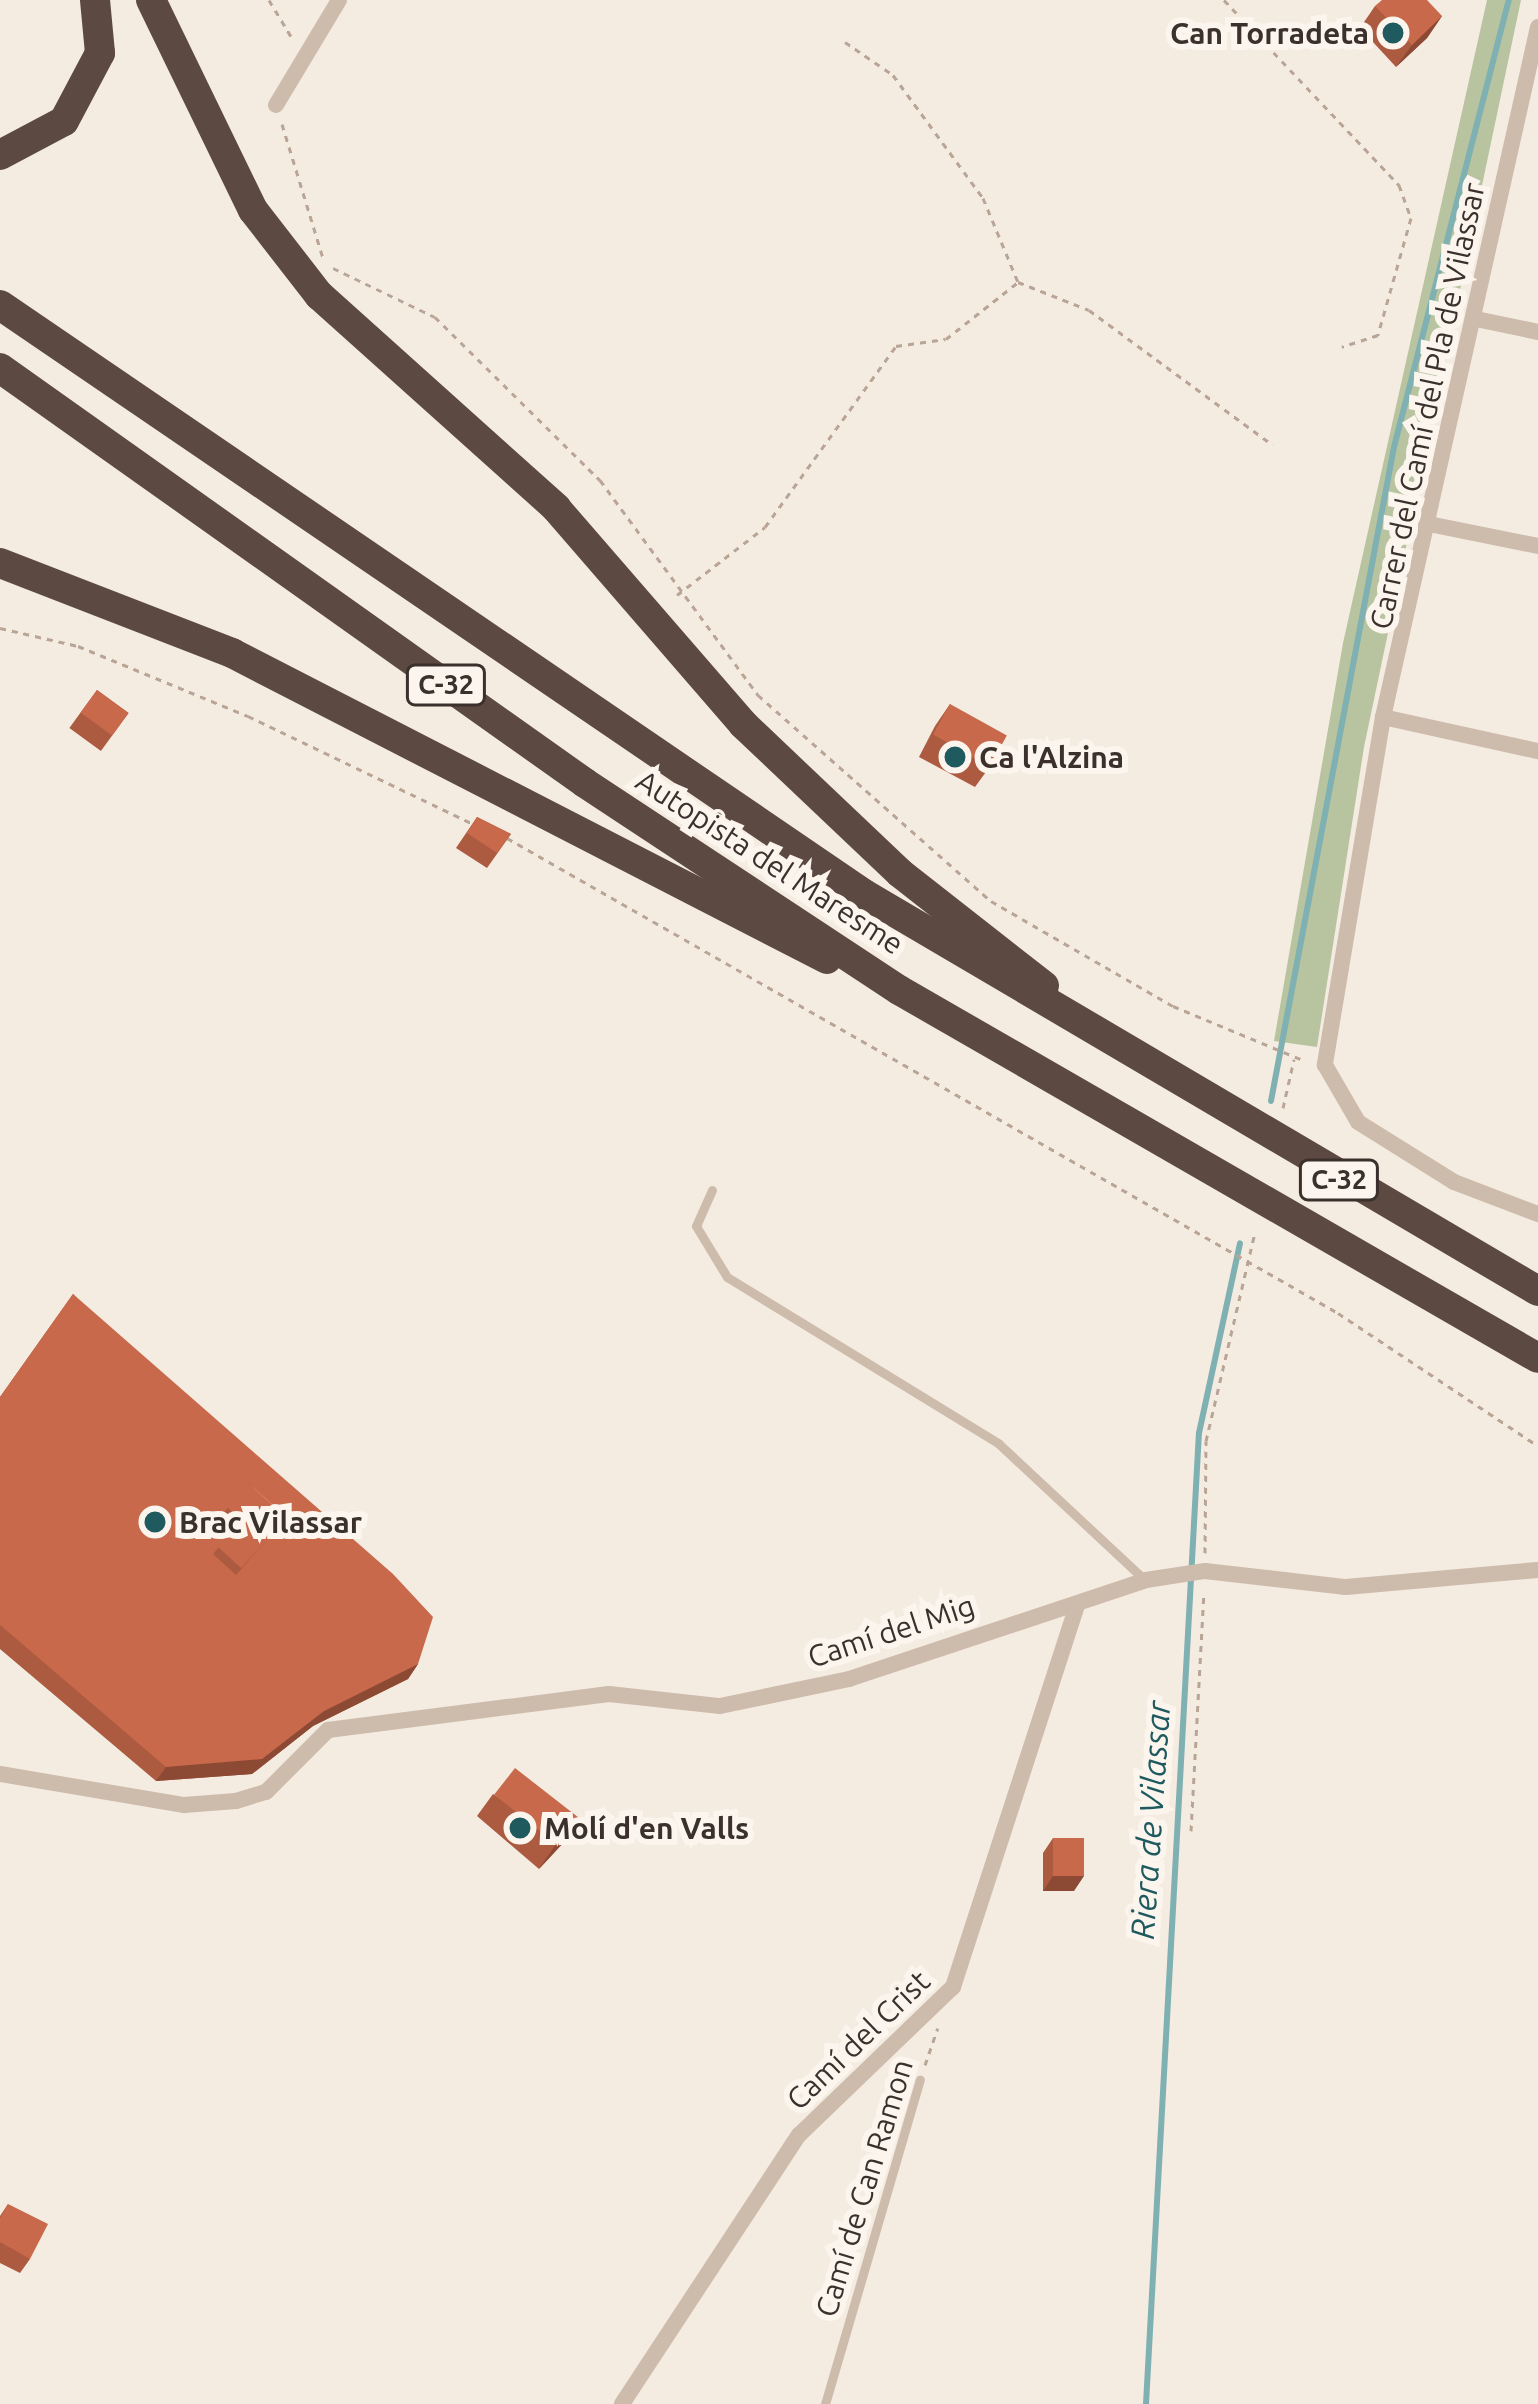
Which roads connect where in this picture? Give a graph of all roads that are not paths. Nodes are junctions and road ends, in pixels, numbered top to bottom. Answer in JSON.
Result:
{"nodes":[{"id":1,"x":95,"y":0,"type":"edge"},
{"id":2,"x":151,"y":0,"type":"edge"},
{"id":3,"x":339,"y":0,"type":"edge"},
{"id":4,"x":1538,"y":27,"type":"edge"},
{"id":5,"x":276,"y":105,"type":"road end"},
{"id":6,"x":0,"y":155,"type":"edge"},
{"id":7,"x":0,"y":305,"type":"edge"},
{"id":8,"x":1477,"y":319,"type":"junction"},
{"id":9,"x":1538,"y":332,"type":"edge"},
{"id":10,"x":0,"y":368,"type":"edge"},
{"id":11,"x":1434,"y":525,"type":"junction"},
{"id":12,"x":1538,"y":546,"type":"edge"},
{"id":13,"x":0,"y":563,"type":"edge"},
{"id":14,"x":1383,"y":717,"type":"junction"},
{"id":15,"x":1538,"y":751,"type":"edge"},
{"id":16,"x":899,"y":990,"type":"junction"},
{"id":17,"x":1142,"y":1066,"type":"junction"},
{"id":18,"x":712,"y":1190,"type":"dead end"},
{"id":19,"x":1538,"y":1214,"type":"edge"},
{"id":20,"x":1538,"y":1291,"type":"edge"},
{"id":21,"x":1538,"y":1358,"type":"edge"},
{"id":22,"x":1538,"y":1570,"type":"edge"},
{"id":23,"x":1145,"y":1580,"type":"junction"},
{"id":24,"x":1076,"y":1610,"type":"junction"},
{"id":25,"x":0,"y":1774,"type":"edge"},
{"id":26,"x":920,"y":2080,"type":"road end"},
{"id":27,"x":622,"y":2404,"type":"edge"},
{"id":28,"x":825,"y":2404,"type":"edge"}],
"edges":[{"from":1,"to":6,"type":"highway"},
{"from":2,"to":17,"type":"highway"},
{"from":3,"to":5,"type":"street"},
{"from":4,"to":8,"type":"street","name":"Carrer del Camí del Pla de Vilassar"},
{"from":7,"to":17,"type":"highway","name":"Autopista del Maresme","number":"C-32"},
{"from":8,"to":9,"type":"street"},
{"from":8,"to":11,"type":"street","name":"Carrer del Camí del Pla de Vilassar"},
{"from":10,"to":16,"type":"highway","name":"Autopista del Maresme","number":"C-32"},
{"from":11,"to":12,"type":"street"},
{"from":11,"to":14,"type":"street","name":"Carrer del Camí del Pla de Vilassar"},
{"from":13,"to":16,"type":"highway","number":"C-32"},
{"from":14,"to":15,"type":"street"},
{"from":14,"to":19,"type":"street","name":"Carrer del Camí del Pla de Vilassar"},
{"from":16,"to":21,"type":"highway","name":"Autopista del Maresme","number":"C-32"},
{"from":17,"to":20,"type":"highway","name":"Autopista del Maresme","number":"C-32"},
{"from":18,"to":23,"type":"lane"},
{"from":22,"to":23,"type":"street","name":"Camí del Mig"},
{"from":23,"to":24,"type":"street","name":"Camí del Mig"},
{"from":24,"to":25,"type":"street","name":"Camí del Mig"},
{"from":24,"to":27,"type":"street","name":"Camí del Crist"},
{"from":26,"to":28,"type":"lane","name":"Camí de Can Ramon"}]}
